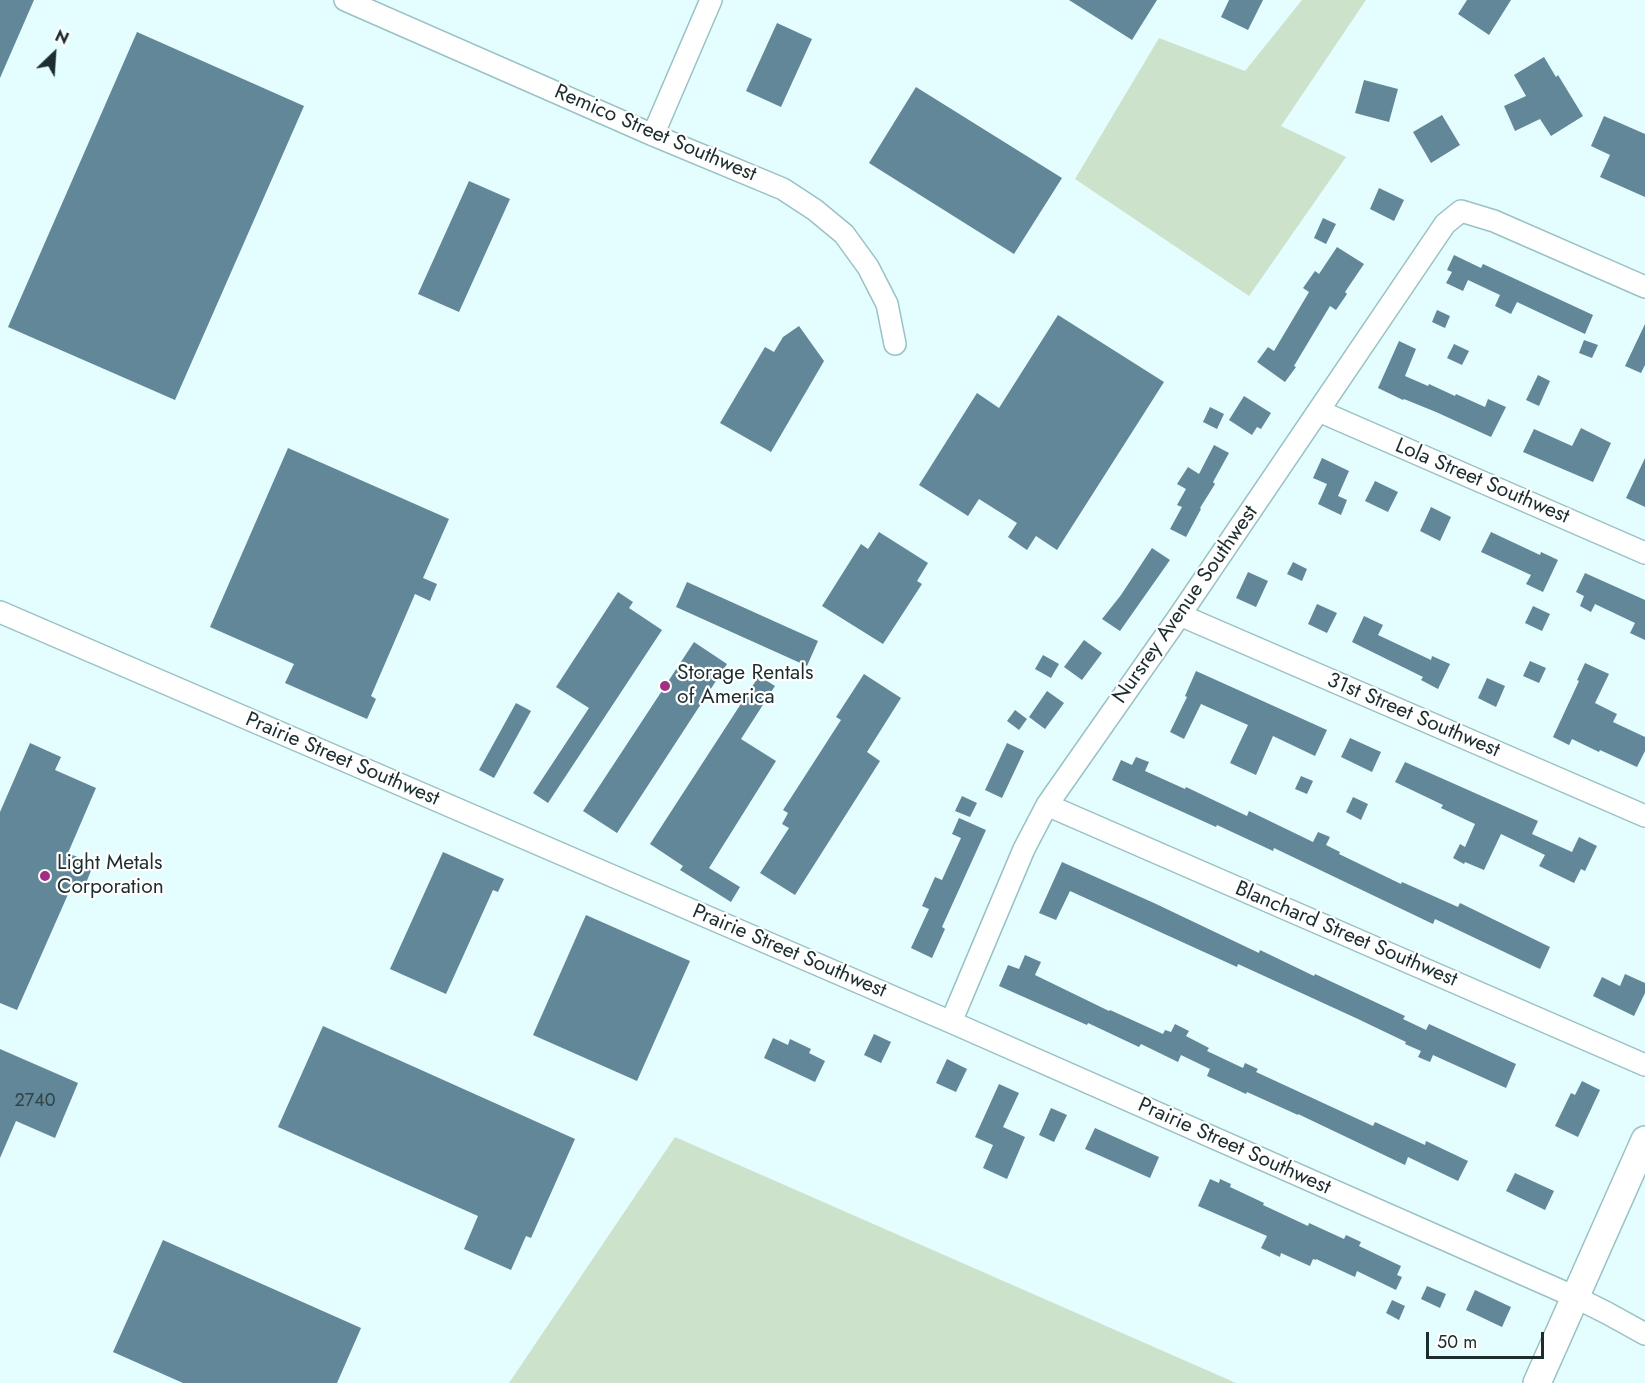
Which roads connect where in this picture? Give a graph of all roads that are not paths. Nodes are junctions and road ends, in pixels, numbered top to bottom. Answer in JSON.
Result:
{"nodes":[{"id":1,"x":345,"y":0,"type":"edge"},
{"id":2,"x":711,"y":0,"type":"edge"},
{"id":3,"x":653,"y":135,"type":"junction"},
{"id":4,"x":1645,"y":287,"type":"edge"},
{"id":5,"x":895,"y":344,"type":"dead end"},
{"id":6,"x":1319,"y":411,"type":"junction"},
{"id":7,"x":1645,"y":553,"type":"edge"},
{"id":8,"x":0,"y":612,"type":"edge"},
{"id":9,"x":1180,"y":615,"type":"junction"},
{"id":10,"x":1047,"y":805,"type":"junction"},
{"id":11,"x":1645,"y":816,"type":"edge"},
{"id":12,"x":951,"y":1022,"type":"junction"},
{"id":13,"x":1645,"y":1065,"type":"edge"},
{"id":14,"x":1645,"y":1140,"type":"edge"},
{"id":15,"x":1575,"y":1297,"type":"junction"},
{"id":16,"x":1645,"y":1334,"type":"edge"},
{"id":17,"x":1537,"y":1383,"type":"edge"}],
"edges":[{"from":1,"to":3,"type":"street","name":"Remico Street Southwest"},
{"from":2,"to":3,"type":"street"},
{"from":3,"to":5,"type":"street","name":"Remico Street Southwest"},
{"from":4,"to":6,"type":"street","name":"Nursrey Avenue Southwest"},
{"from":6,"to":7,"type":"street","name":"Lola Street Southwest"},
{"from":6,"to":9,"type":"street","name":"Nursrey Avenue Southwest"},
{"from":8,"to":12,"type":"street","name":"Prairie Street Southwest"},
{"from":9,"to":10,"type":"street","name":"Nursrey Avenue Southwest"},
{"from":9,"to":11,"type":"street","name":"31st Street Southwest"},
{"from":10,"to":12,"type":"street","name":"Nursrey Avenue Southwest"},
{"from":10,"to":13,"type":"street","name":"Blanchard Street Southwest"},
{"from":12,"to":15,"type":"street","name":"Prairie Street Southwest"},
{"from":14,"to":15,"type":"main road"},
{"from":15,"to":16,"type":"street","name":"Prairie Street Southwest"},
{"from":15,"to":17,"type":"main road"}]}
